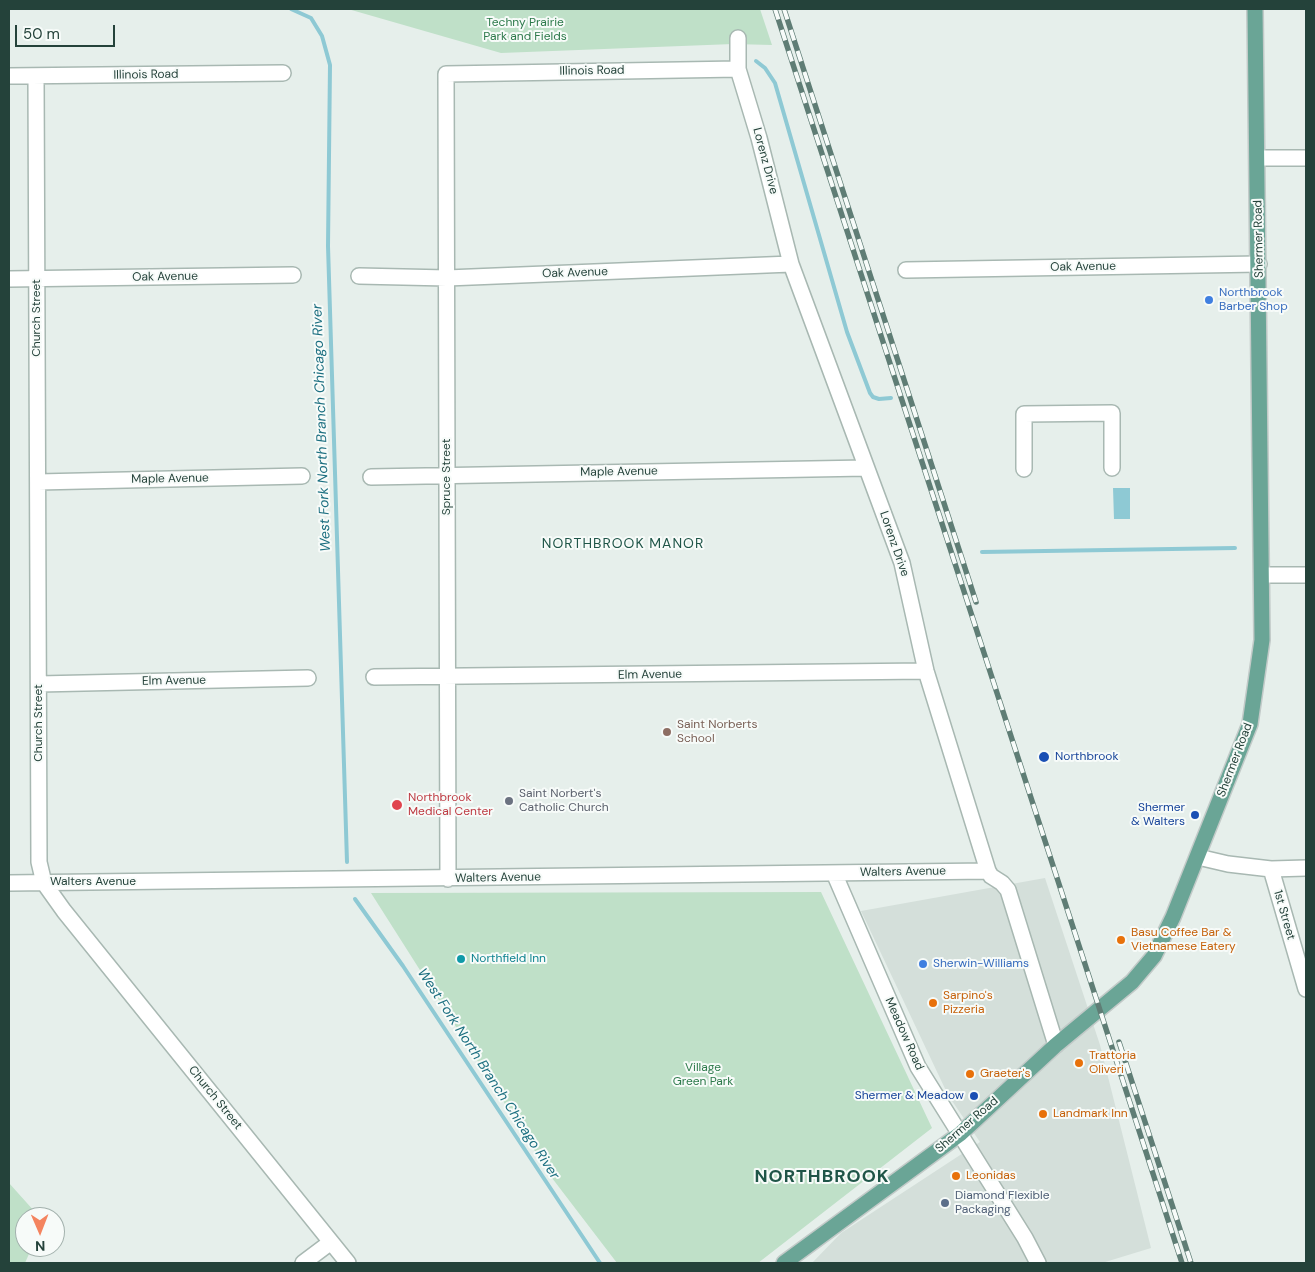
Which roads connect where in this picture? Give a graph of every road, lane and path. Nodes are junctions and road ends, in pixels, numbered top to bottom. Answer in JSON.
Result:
{"nodes":[{"id":1,"x":1255,"y":9,"type":"edge"},
{"id":2,"x":738,"y":38,"type":"dead end"},
{"id":3,"x":738,"y":69,"type":"junction"},
{"id":4,"x":284,"y":73,"type":"dead end"},
{"id":5,"x":446,"y":74,"type":"joint"},
{"id":6,"x":9,"y":76,"type":"edge"},
{"id":7,"x":36,"y":76,"type":"junction"},
{"id":8,"x":1258,"y":158,"type":"junction"},
{"id":9,"x":1306,"y":158,"type":"edge"},
{"id":10,"x":791,"y":264,"type":"junction"},
{"id":11,"x":1259,"y":264,"type":"junction"},
{"id":12,"x":906,"y":270,"type":"dead end"},
{"id":13,"x":293,"y":275,"type":"dead end"},
{"id":14,"x":359,"y":276,"type":"dead end"},
{"id":15,"x":447,"y":278,"type":"junction"},
{"id":16,"x":9,"y":279,"type":"edge"},
{"id":17,"x":37,"y":279,"type":"junction"},
{"id":18,"x":866,"y":468,"type":"junction"},
{"id":19,"x":1112,"y":468,"type":"dead end"},
{"id":20,"x":1024,"y":469,"type":"dead end"},
{"id":21,"x":447,"y":475,"type":"junction"},
{"id":22,"x":302,"y":476,"type":"dead end"},
{"id":23,"x":371,"y":477,"type":"dead end"},
{"id":24,"x":38,"y":482,"type":"junction"},
{"id":25,"x":1306,"y":575,"type":"edge"},
{"id":26,"x":1262,"y":576,"type":"junction"},
{"id":27,"x":926,"y":671,"type":"junction"},
{"id":28,"x":374,"y":677,"type":"dead end"},
{"id":29,"x":308,"y":678,"type":"dead end"},
{"id":30,"x":447,"y":678,"type":"junction"},
{"id":31,"x":39,"y":684,"type":"junction"},
{"id":32,"x":1198,"y":857,"type":"junction"},
{"id":33,"x":1306,"y":868,"type":"edge"},
{"id":34,"x":1271,"y":869,"type":"junction"},
{"id":35,"x":988,"y":871,"type":"junction"},
{"id":36,"x":834,"y":874,"type":"junction"},
{"id":37,"x":448,"y":879,"type":"junction"},
{"id":38,"x":44,"y":882,"type":"junction"},
{"id":39,"x":9,"y":883,"type":"edge"},
{"id":40,"x":1306,"y":989,"type":"edge"},
{"id":41,"x":1056,"y":1045,"type":"junction"},
{"id":42,"x":960,"y":1134,"type":"junction"},
{"id":43,"x":331,"y":1242,"type":"junction"},
{"id":44,"x":303,"y":1263,"type":"edge"},
{"id":45,"x":348,"y":1263,"type":"edge"},
{"id":46,"x":784,"y":1263,"type":"edge"},
{"id":47,"x":1038,"y":1263,"type":"edge"}],
"edges":[{"from":1,"to":8,"type":"main road","name":"Shermer Road"},
{"from":2,"to":3,"type":"street","name":"Lorenz Drive"},
{"from":3,"to":5,"type":"street","name":"Illinois Road"},
{"from":3,"to":10,"type":"street","name":"Lorenz Drive"},
{"from":4,"to":7,"type":"street","name":"Illinois Road"},
{"from":5,"to":15,"type":"street","name":"Spruce Street"},
{"from":6,"to":7,"type":"street","name":"Illinois Road"},
{"from":7,"to":17,"type":"street","name":"Church Street"},
{"from":8,"to":9,"type":"street"},
{"from":8,"to":11,"type":"main road","name":"Shermer Road"},
{"from":10,"to":15,"type":"street","name":"Oak Avenue"},
{"from":10,"to":18,"type":"street","name":"Lorenz Drive"},
{"from":11,"to":12,"type":"street","name":"Oak Avenue"},
{"from":11,"to":26,"type":"main road","name":"Shermer Road"},
{"from":13,"to":17,"type":"street","name":"Oak Avenue"},
{"from":14,"to":15,"type":"street","name":"Oak Avenue"},
{"from":15,"to":21,"type":"street","name":"Spruce Street"},
{"from":16,"to":17,"type":"street","name":"Oak Avenue"},
{"from":17,"to":24,"type":"street","name":"Church Street"},
{"from":18,"to":21,"type":"street","name":"Maple Avenue"},
{"from":18,"to":27,"type":"street","name":"Lorenz Drive"},
{"from":19,"to":20,"type":"street"},
{"from":21,"to":23,"type":"street","name":"Maple Avenue"},
{"from":21,"to":30,"type":"street","name":"Spruce Street"},
{"from":22,"to":24,"type":"street","name":"Maple Avenue"},
{"from":24,"to":31,"type":"street","name":"Church Street"},
{"from":25,"to":26,"type":"street"},
{"from":26,"to":32,"type":"main road","name":"Shermer Road"},
{"from":27,"to":30,"type":"street","name":"Elm Avenue"},
{"from":27,"to":35,"type":"street","name":"Lorenz Drive"},
{"from":28,"to":30,"type":"street","name":"Elm Avenue"},
{"from":29,"to":31,"type":"street","name":"Elm Avenue"},
{"from":30,"to":37,"type":"street","name":"Spruce Street"},
{"from":31,"to":38,"type":"street","name":"Church Street"},
{"from":32,"to":34,"type":"street"},
{"from":32,"to":41,"type":"main road","name":"Shermer Road"},
{"from":33,"to":34,"type":"street"},
{"from":34,"to":40,"type":"street","name":"1st Street"},
{"from":35,"to":36,"type":"street","name":"Walters Avenue"},
{"from":35,"to":41,"type":"street","name":"Lorenz Drive"},
{"from":36,"to":37,"type":"street","name":"Walters Avenue"},
{"from":36,"to":42,"type":"street","name":"Meadow Road"},
{"from":37,"to":38,"type":"street","name":"Walters Avenue"},
{"from":38,"to":39,"type":"street","name":"Walters Avenue"},
{"from":38,"to":43,"type":"street","name":"Church Street"},
{"from":41,"to":42,"type":"main road","name":"Shermer Road"},
{"from":42,"to":46,"type":"main road","name":"Shermer Road"},
{"from":42,"to":47,"type":"street","name":"Meadow Road"},
{"from":43,"to":44,"type":"street"},
{"from":43,"to":45,"type":"street","name":"Church Street"}]}
